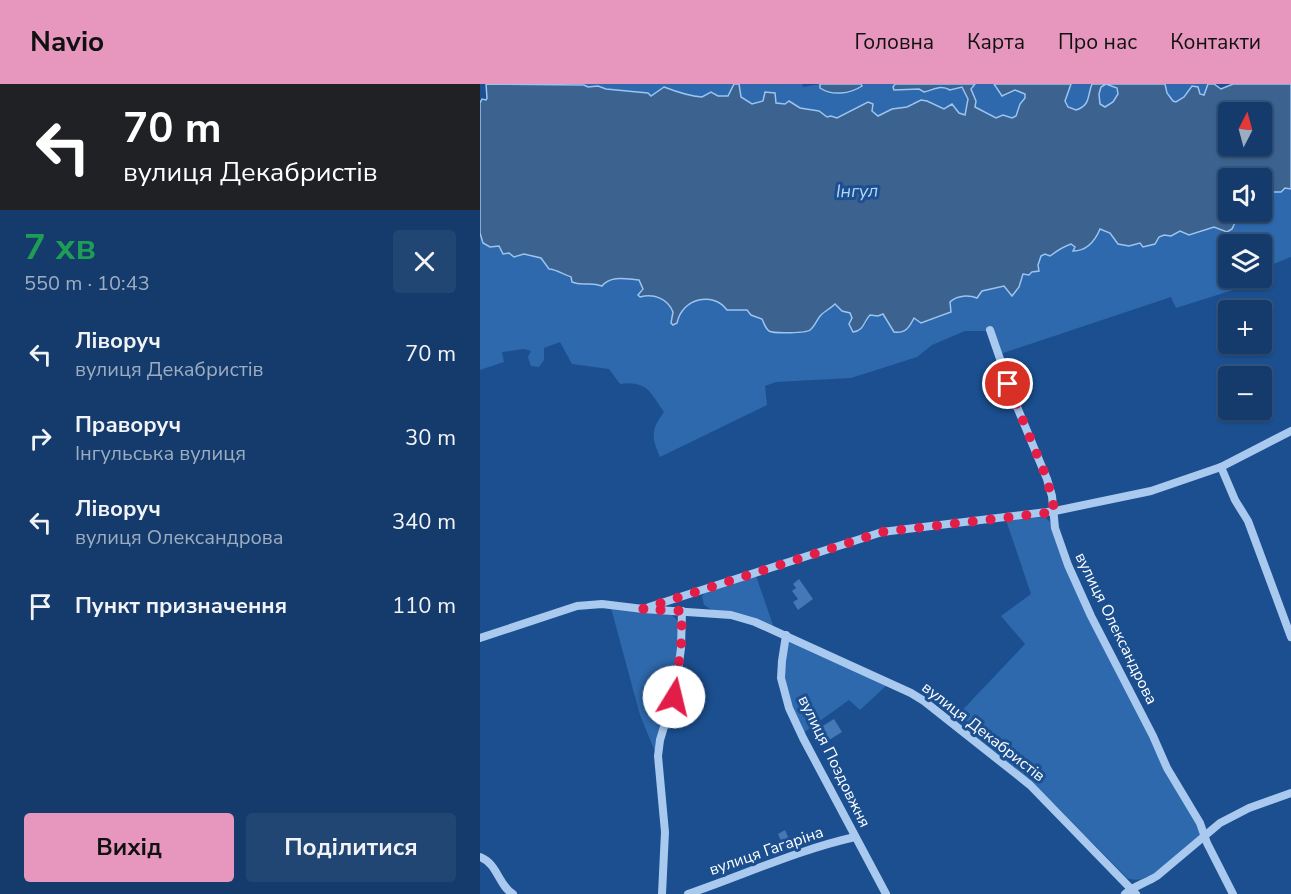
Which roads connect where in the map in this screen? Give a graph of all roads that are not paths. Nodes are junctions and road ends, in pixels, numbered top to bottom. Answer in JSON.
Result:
{"nodes":[{"id":1,"x":990,"y":330,"type":"dead end"},
{"id":2,"x":1291,"y":431,"type":"edge"},
{"id":3,"x":1221,"y":468,"type":"junction"},
{"id":4,"x":1055,"y":512,"type":"junction"},
{"id":5,"x":643,"y":609,"type":"junction"},
{"id":6,"x":682,"y":611,"type":"junction"},
{"id":7,"x":786,"y":635,"type":"junction"},
{"id":8,"x":1291,"y":637,"type":"edge"},
{"id":9,"x":480,"y":638,"type":"edge"},
{"id":10,"x":1291,"y":793,"type":"edge"},
{"id":11,"x":1204,"y":836,"type":"junction"},
{"id":12,"x":855,"y":837,"type":"junction"},
{"id":13,"x":480,"y":857,"type":"edge"},
{"id":14,"x":1131,"y":892,"type":"edge"},
{"id":15,"x":513,"y":894,"type":"edge"},
{"id":16,"x":662,"y":894,"type":"edge"},
{"id":17,"x":688,"y":894,"type":"edge"},
{"id":18,"x":886,"y":894,"type":"edge"},
{"id":19,"x":1233,"y":894,"type":"edge"}],
"edges":[{"from":1,"to":4,"type":"street","name":"вулиця Олександрова"},
{"from":2,"to":3,"type":"street"},
{"from":3,"to":4,"type":"street"},
{"from":3,"to":8,"type":"street"},
{"from":4,"to":5,"type":"street"},
{"from":4,"to":11,"type":"street","name":"вулиця Олександрова"},
{"from":5,"to":6,"type":"street","name":"вулиця Декабристів"},
{"from":5,"to":9,"type":"street","name":"вулиця Декабристів"},
{"from":6,"to":7,"type":"street","name":"вулиця Декабристів"},
{"from":6,"to":16,"type":"street"},
{"from":7,"to":12,"type":"street","name":"вулиця Поздовжня"},
{"from":7,"to":14,"type":"street","name":"вулиця Декабристів"},
{"from":10,"to":11,"type":"street"},
{"from":11,"to":14,"type":"street"},
{"from":11,"to":19,"type":"street","name":"вулиця Олександрова"},
{"from":12,"to":17,"type":"street","name":"вулиця Гагаріна"},
{"from":12,"to":18,"type":"street","name":"вулиця Поздовжня"},
{"from":13,"to":15,"type":"street"}]}
